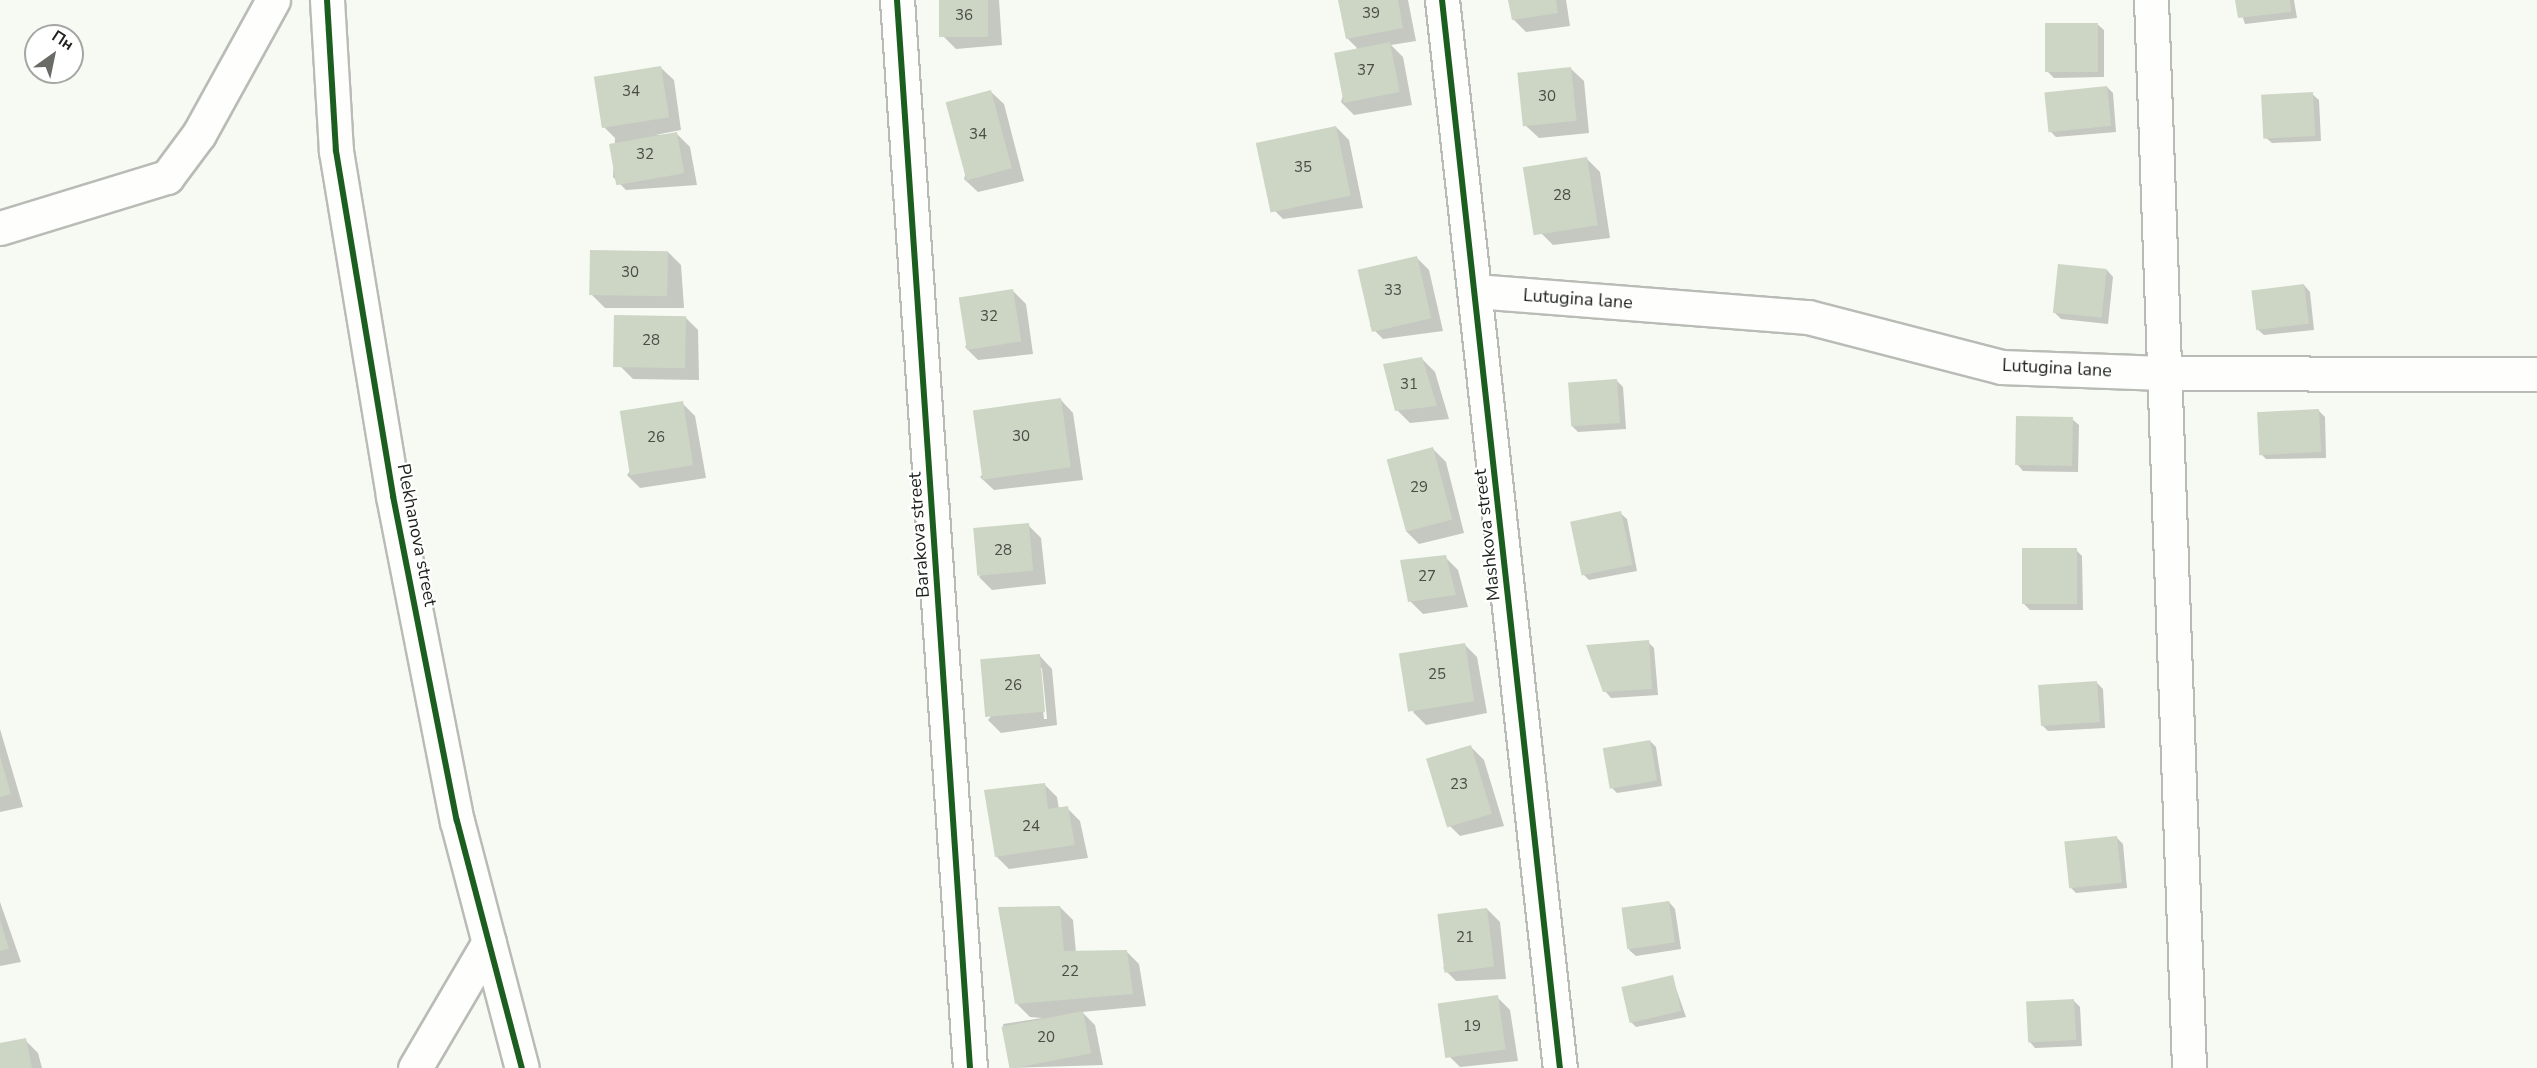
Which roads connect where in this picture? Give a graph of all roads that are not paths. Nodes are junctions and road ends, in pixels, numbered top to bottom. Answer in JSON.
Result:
{"nodes":[{"id":1,"x":273,"y":0,"type":"edge"},
{"id":2,"x":327,"y":0,"type":"edge"},
{"id":3,"x":897,"y":0,"type":"edge"},
{"id":4,"x":1442,"y":0,"type":"edge"},
{"id":5,"x":2151,"y":0,"type":"edge"},
{"id":6,"x":0,"y":228,"type":"edge"},
{"id":7,"x":1476,"y":291,"type":"junction"},
{"id":8,"x":2163,"y":374,"type":"junction"},
{"id":9,"x":2537,"y":374,"type":"edge"},
{"id":10,"x":489,"y":942,"type":"junction"},
{"id":11,"x":415,"y":1068,"type":"edge"},
{"id":12,"x":522,"y":1068,"type":"edge"},
{"id":13,"x":969,"y":1068,"type":"edge"},
{"id":14,"x":1560,"y":1068,"type":"edge"},
{"id":15,"x":2189,"y":1068,"type":"edge"}],
"edges":[{"from":1,"to":6,"type":"street"},
{"from":2,"to":10,"type":"street","name":"Plekhanova street"},
{"from":3,"to":13,"type":"street","name":"Barakova street"},
{"from":4,"to":7,"type":"street","name":"Mashkova street"},
{"from":5,"to":8,"type":"street"},
{"from":7,"to":8,"type":"street","name":"Lutugina lane"},
{"from":7,"to":14,"type":"street","name":"Mashkova street"},
{"from":8,"to":9,"type":"street","name":"Lutugina lane"},
{"from":8,"to":15,"type":"street"},
{"from":10,"to":11,"type":"street"},
{"from":10,"to":12,"type":"street","name":"Plekhanova street"}]}
